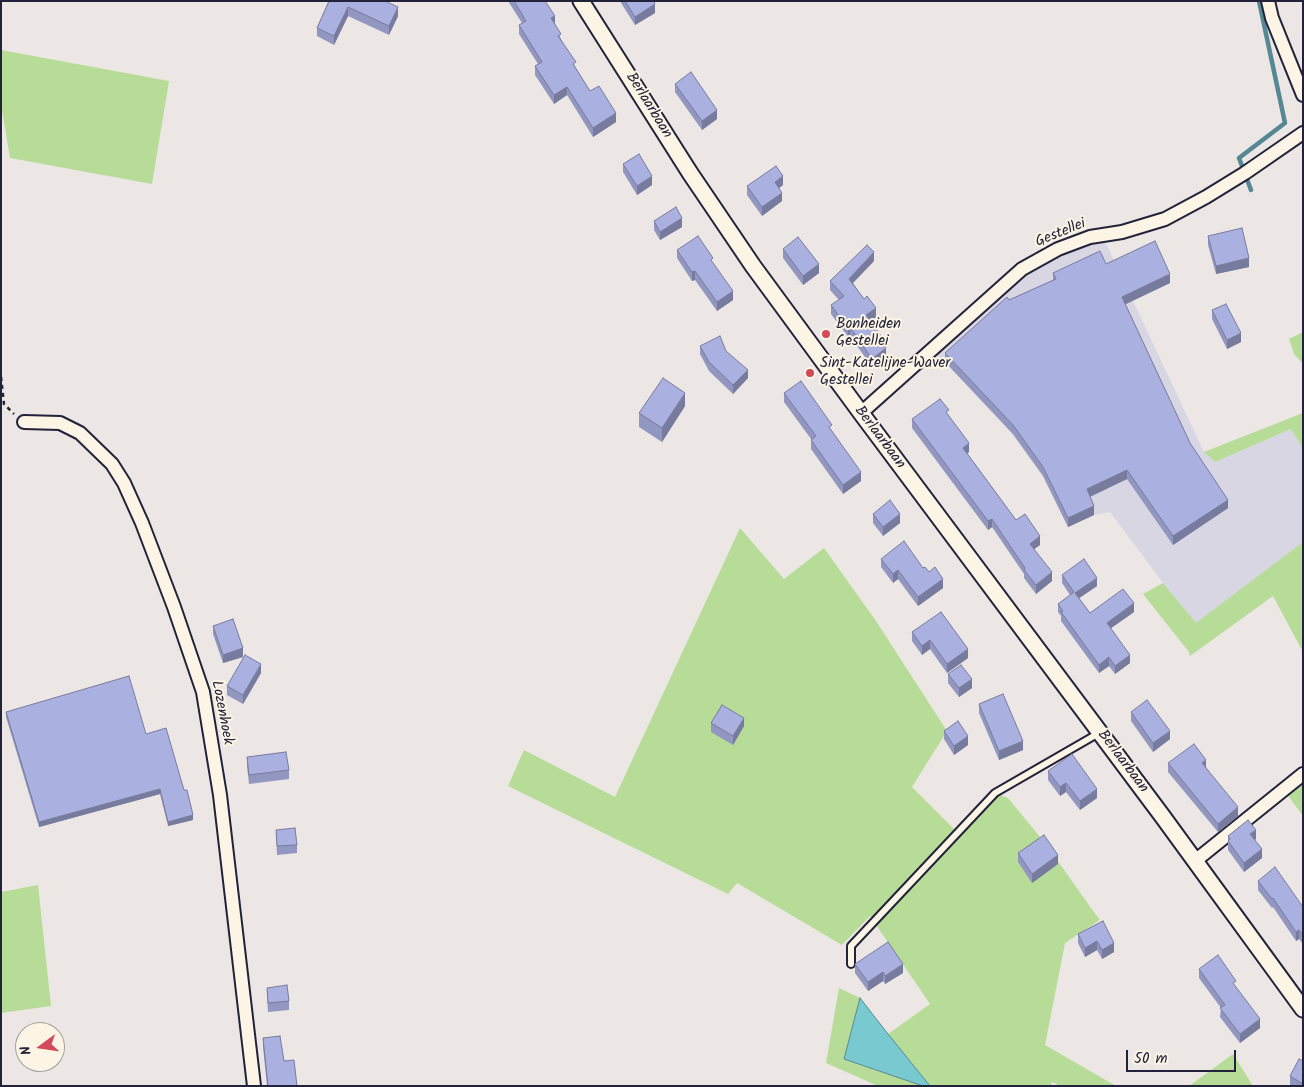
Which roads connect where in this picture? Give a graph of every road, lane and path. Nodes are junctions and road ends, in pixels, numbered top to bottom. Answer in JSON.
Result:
{"nodes":[{"id":1,"x":582,"y":1,"type":"edge"},
{"id":2,"x":1268,"y":1,"type":"edge"},
{"id":3,"x":1303,"y":95,"type":"edge"},
{"id":4,"x":1303,"y":133,"type":"edge"},
{"id":5,"x":1,"y":377,"type":"edge"},
{"id":6,"x":860,"y":414,"type":"junction"},
{"id":7,"x":24,"y":422,"type":"joint"},
{"id":8,"x":1099,"y":732,"type":"junction"},
{"id":9,"x":1303,"y":774,"type":"edge"},
{"id":10,"x":1195,"y":861,"type":"junction"},
{"id":11,"x":851,"y":964,"type":"dead end"},
{"id":12,"x":1303,"y":1008,"type":"edge"},
{"id":13,"x":254,"y":1086,"type":"edge"}],
"edges":[{"from":1,"to":6,"type":"street","name":"Berlaarbaan"},
{"from":2,"to":3,"type":"street"},
{"from":4,"to":6,"type":"street","name":"Gestellei"},
{"from":5,"to":7,"type":"path"},
{"from":6,"to":8,"type":"street","name":"Berlaarbaan"},
{"from":7,"to":13,"type":"street","name":"Lozenhoek"},
{"from":8,"to":10,"type":"street","name":"Berlaarbaan"},
{"from":8,"to":11,"type":"lane"},
{"from":9,"to":10,"type":"street"},
{"from":10,"to":12,"type":"street","name":"Berlaarbaan"}]}
